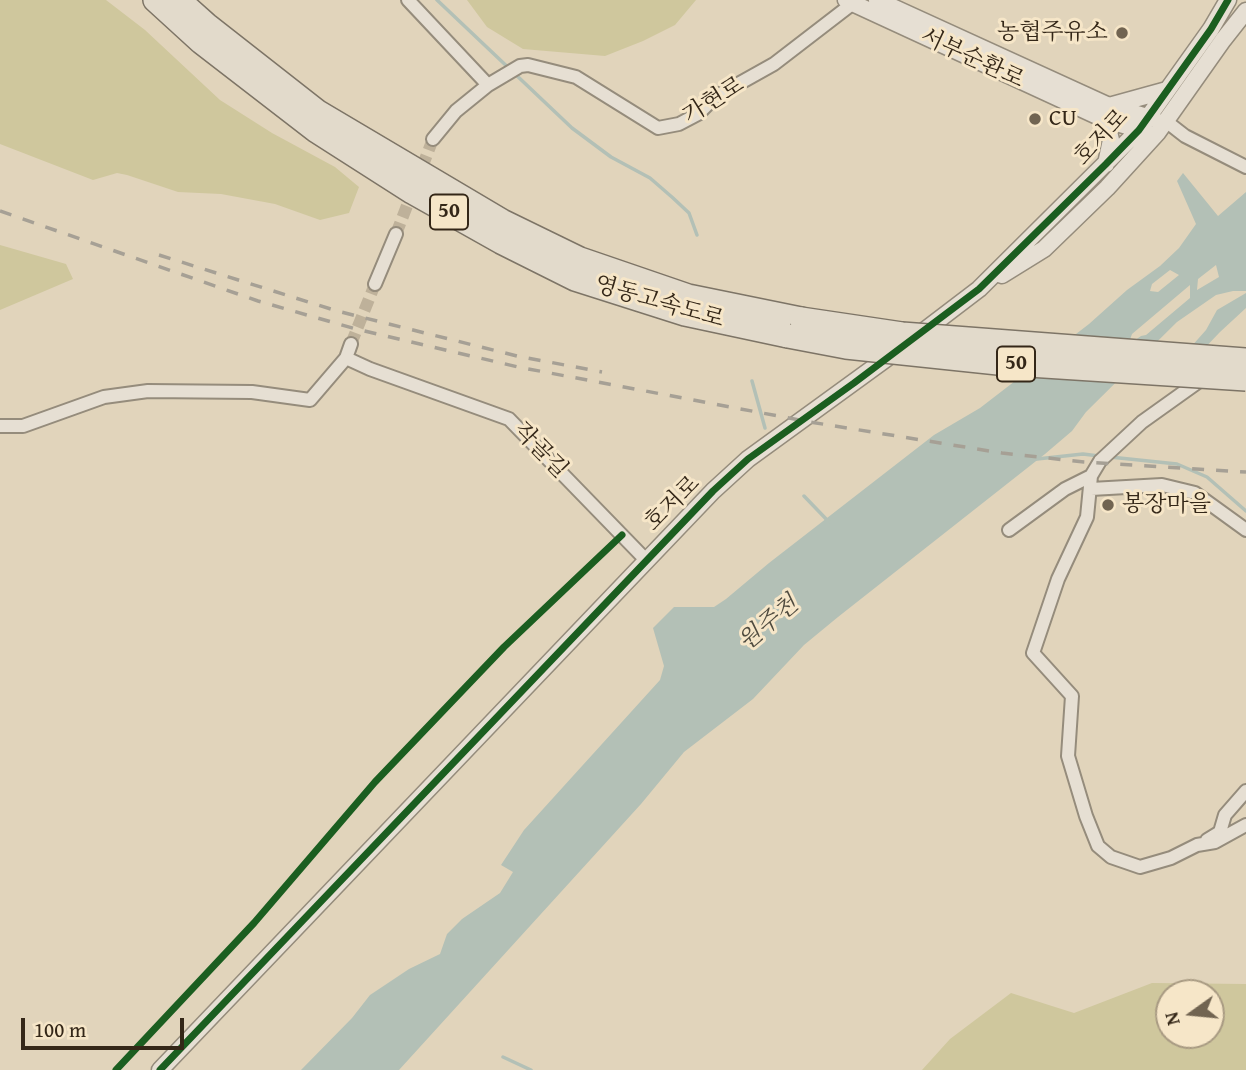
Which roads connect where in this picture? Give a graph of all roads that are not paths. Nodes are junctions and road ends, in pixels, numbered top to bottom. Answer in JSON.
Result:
{"nodes":[{"id":1,"x":155,"y":0,"type":"edge"},
{"id":2,"x":179,"y":0,"type":"edge"},
{"id":3,"x":408,"y":0,"type":"edge"},
{"id":4,"x":877,"y":0,"type":"edge"},
{"id":5,"x":1230,"y":0,"type":"edge"},
{"id":6,"x":1245,"y":0,"type":"edge"},
{"id":7,"x":851,"y":1,"type":"edge"},
{"id":8,"x":1246,"y":11,"type":"edge"},
{"id":9,"x":1217,"y":35,"type":"junction"},
{"id":10,"x":493,"y":81,"type":"junction"},
{"id":11,"x":1167,"y":90,"type":"junction"},
{"id":12,"x":1107,"y":113,"type":"junction"},
{"id":13,"x":1143,"y":124,"type":"junction"},
{"id":14,"x":1162,"y":127,"type":"junction"},
{"id":15,"x":433,"y":139,"type":"tunnel mouth"},
{"id":16,"x":1106,"y":164,"type":"junction"},
{"id":17,"x":1246,"y":167,"type":"edge"},
{"id":18,"x":396,"y":234,"type":"tunnel mouth"},
{"id":19,"x":375,"y":284,"type":"tunnel mouth"},
{"id":20,"x":979,"y":289,"type":"junction"},
{"id":21,"x":794,"y":327,"type":"junction"},
{"id":22,"x":351,"y":344,"type":"tunnel mouth"},
{"id":23,"x":1246,"y":349,"type":"edge"},
{"id":24,"x":346,"y":358,"type":"junction"},
{"id":25,"x":1246,"y":360,"type":"edge"},
{"id":26,"x":1246,"y":379,"type":"edge"},
{"id":27,"x":0,"y":426,"type":"edge"},
{"id":28,"x":1091,"y":482,"type":"junction"},
{"id":29,"x":1009,"y":530,"type":"dead end"},
{"id":30,"x":1246,"y":530,"type":"edge"},
{"id":31,"x":645,"y":559,"type":"junction"},
{"id":32,"x":1246,"y":791,"type":"edge"},
{"id":33,"x":1246,"y":825,"type":"edge"},
{"id":34,"x":1197,"y":845,"type":"junction"},
{"id":35,"x":160,"y":1070,"type":"edge"}],
"edges":[{"from":1,"to":21,"type":"highway","name":"영동고속도로","number":"50"},
{"from":2,"to":21,"type":"highway","name":"영동고속도로","number":"50"},
{"from":3,"to":10,"type":"street"},
{"from":4,"to":12,"type":"street","name":"서부순환로"},
{"from":5,"to":9,"type":"street","name":"호저로"},
{"from":6,"to":9,"type":"street","name":"호저로"},
{"from":7,"to":10,"type":"street","name":"가현로"},
{"from":7,"to":12,"type":"street","name":"서부순환로"},
{"from":8,"to":9,"type":"street","name":"호저로"},
{"from":9,"to":11,"type":"street","name":"호저로"},
{"from":9,"to":14,"type":"street","name":"호저로"},
{"from":10,"to":15,"type":"street","name":"가현로"},
{"from":11,"to":12,"type":"street"},
{"from":11,"to":13,"type":"street","name":"호저로"},
{"from":12,"to":13,"type":"street","name":"서부순환로"},
{"from":12,"to":16,"type":"street"},
{"from":13,"to":14,"type":"street","name":"서부순환로"},
{"from":13,"to":16,"type":"street","name":"호저로"},
{"from":14,"to":17,"type":"street"},
{"from":14,"to":20,"type":"street","name":"호저로"},
{"from":16,"to":20,"type":"street","name":"호저로"},
{"from":18,"to":19,"type":"street"},
{"from":20,"to":31,"type":"street","name":"호저로"},
{"from":21,"to":25,"type":"highway","name":"영동고속도로","number":"50","bridge":true},
{"from":21,"to":26,"type":"highway","name":"영동고속도로","number":"50","bridge":true},
{"from":22,"to":24,"type":"street"},
{"from":23,"to":28,"type":"street"},
{"from":24,"to":27,"type":"street"},
{"from":24,"to":31,"type":"street","name":"작골길"},
{"from":28,"to":29,"type":"street"},
{"from":28,"to":30,"type":"street"},
{"from":28,"to":34,"type":"street"},
{"from":31,"to":35,"type":"street","name":"호저로"},
{"from":32,"to":34,"type":"street"},
{"from":33,"to":34,"type":"street"}]}
